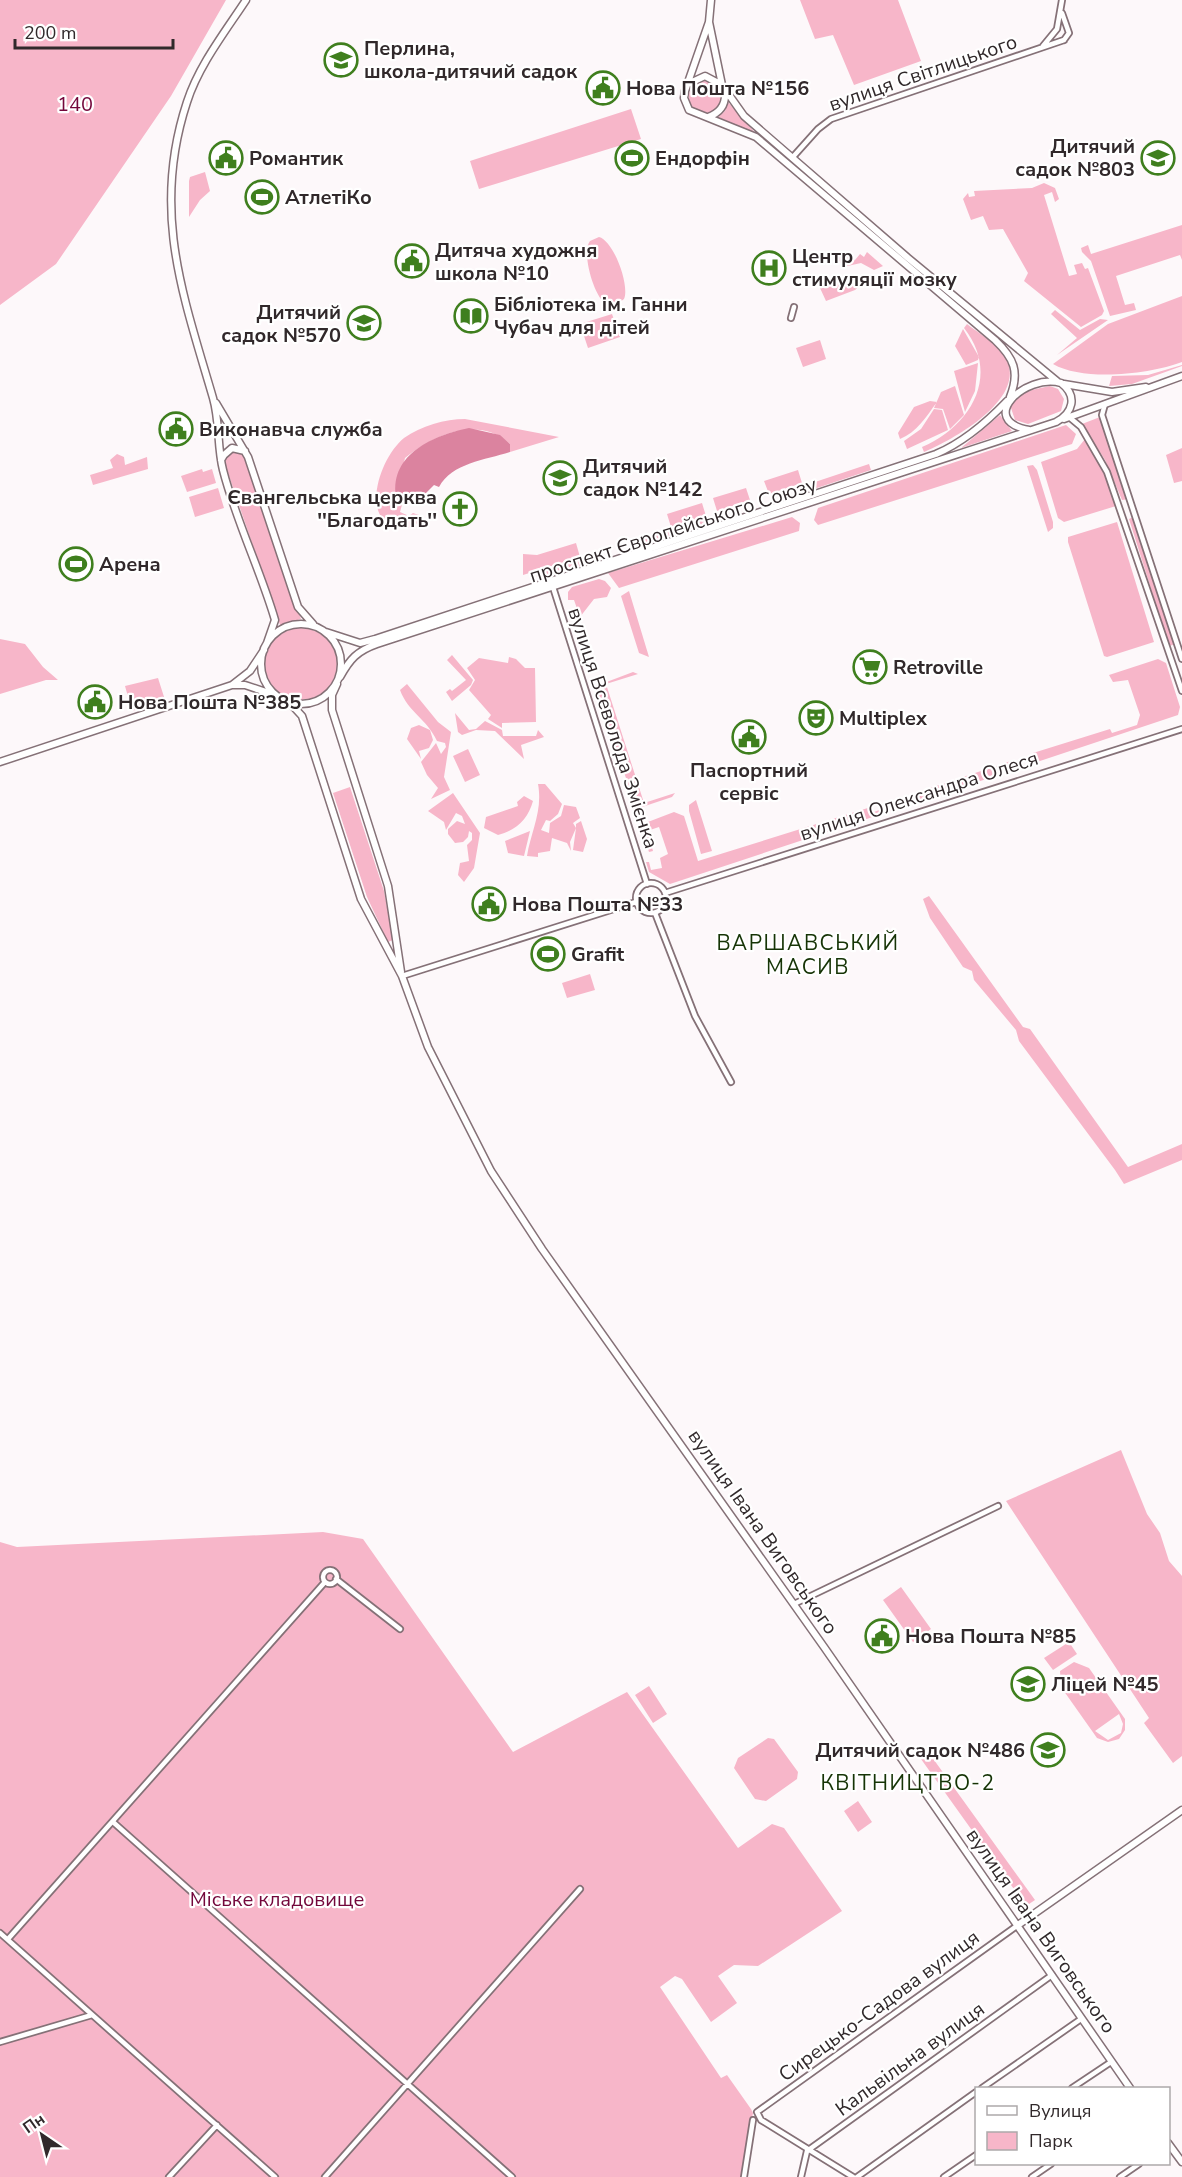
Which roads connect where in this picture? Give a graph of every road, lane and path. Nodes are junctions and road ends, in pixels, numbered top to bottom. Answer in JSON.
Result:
{"nodes":[{"id":1,"x":246,"y":0,"type":"edge"},
{"id":2,"x":711,"y":0,"type":"edge"},
{"id":3,"x":1062,"y":0,"type":"edge"},
{"id":4,"x":1062,"y":7,"type":"junction"},
{"id":5,"x":710,"y":22,"type":"junction"},
{"id":6,"x":1066,"y":28,"type":"junction"},
{"id":7,"x":1056,"y":30,"type":"junction"},
{"id":8,"x":1064,"y":40,"type":"junction"},
{"id":9,"x":1043,"y":46,"type":"junction"},
{"id":10,"x":687,"y":86,"type":"junction"},
{"id":11,"x":723,"y":88,"type":"junction"},
{"id":12,"x":708,"y":117,"type":"junction"},
{"id":13,"x":792,"y":158,"type":"junction"},
{"id":14,"x":794,"y":307,"type":"dead end"},
{"id":15,"x":791,"y":318,"type":"dead end"},
{"id":16,"x":1182,"y":376,"type":"edge"},
{"id":17,"x":1060,"y":383,"type":"junction"},
{"id":18,"x":1164,"y":383,"type":"junction"},
{"id":19,"x":1009,"y":399,"type":"junction"},
{"id":20,"x":214,"y":400,"type":"junction"},
{"id":21,"x":1105,"y":404,"type":"junction"},
{"id":22,"x":1069,"y":417,"type":"junction"},
{"id":23,"x":1056,"y":422,"type":"junction"},
{"id":24,"x":1029,"y":430,"type":"junction"},
{"id":25,"x":246,"y":452,"type":"junction"},
{"id":26,"x":221,"y":460,"type":"junction"},
{"id":27,"x":552,"y":584,"type":"junction"},
{"id":28,"x":319,"y":627,"type":"junction"},
{"id":29,"x":326,"y":632,"type":"junction"},
{"id":30,"x":265,"y":646,"type":"junction"},
{"id":31,"x":1182,"y":659,"type":"edge"},
{"id":32,"x":340,"y":677,"type":"junction"},
{"id":33,"x":337,"y":684,"type":"junction"},
{"id":34,"x":232,"y":685,"type":"junction"},
{"id":35,"x":1182,"y":691,"type":"edge"},
{"id":36,"x":277,"y":696,"type":"junction"},
{"id":37,"x":290,"y":703,"type":"junction"},
{"id":38,"x":1182,"y":729,"type":"edge"},
{"id":39,"x":0,"y":762,"type":"edge"},
{"id":40,"x":647,"y":884,"type":"junction"},
{"id":41,"x":665,"y":892,"type":"junction"},
{"id":42,"x":636,"y":902,"type":"junction"},
{"id":43,"x":655,"y":913,"type":"junction"},
{"id":44,"x":402,"y":976,"type":"junction"},
{"id":45,"x":731,"y":1082,"type":"dead end"},
{"id":46,"x":998,"y":1506,"type":"dead end"},
{"id":47,"x":336,"y":1579,"type":"junction"},
{"id":48,"x":325,"y":1582,"type":"junction"},
{"id":49,"x":794,"y":1604,"type":"junction"},
{"id":50,"x":400,"y":1629,"type":"dead end"},
{"id":51,"x":1182,"y":1810,"type":"edge"},
{"id":52,"x":112,"y":1822,"type":"junction"},
{"id":53,"x":580,"y":1889,"type":"dead end"},
{"id":54,"x":1018,"y":1925,"type":"junction"},
{"id":55,"x":0,"y":1933,"type":"edge"},
{"id":56,"x":8,"y":1939,"type":"junction"},
{"id":57,"x":1052,"y":1975,"type":"junction"},
{"id":58,"x":93,"y":2015,"type":"junction"},
{"id":59,"x":1081,"y":2019,"type":"junction"},
{"id":60,"x":0,"y":2042,"type":"edge"},
{"id":61,"x":1111,"y":2062,"type":"junction"},
{"id":62,"x":407,"y":2083,"type":"junction"},
{"id":63,"x":983,"y":2087,"type":"edge"},
{"id":64,"x":1074,"y":2087,"type":"edge"},
{"id":65,"x":1129,"y":2087,"type":"edge"},
{"id":66,"x":975,"y":2093,"type":"edge"},
{"id":67,"x":753,"y":2120,"type":"dead end"},
{"id":68,"x":217,"y":2125,"type":"junction"},
{"id":69,"x":1170,"y":2146,"type":"edge"},
{"id":70,"x":807,"y":2151,"type":"junction"},
{"id":71,"x":975,"y":2156,"type":"edge"},
{"id":72,"x":1182,"y":2162,"type":"edge"},
{"id":73,"x":1048,"y":2165,"type":"edge"},
{"id":74,"x":1137,"y":2165,"type":"edge"},
{"id":75,"x":169,"y":2177,"type":"edge"},
{"id":76,"x":275,"y":2177,"type":"edge"},
{"id":77,"x":325,"y":2177,"type":"edge"},
{"id":78,"x":512,"y":2177,"type":"edge"},
{"id":79,"x":744,"y":2177,"type":"edge"},
{"id":80,"x":801,"y":2177,"type":"edge"},
{"id":81,"x":855,"y":2177,"type":"edge"},
{"id":82,"x":944,"y":2177,"type":"edge"},
{"id":83,"x":1032,"y":2177,"type":"edge"},
{"id":84,"x":1120,"y":2177,"type":"edge"}],
"edges":[{"from":1,"to":20,"type":"main road"},
{"from":2,"to":5,"type":"main road"},
{"from":3,"to":4,"type":"street","name":"вулиця Світлицького"},
{"from":4,"to":6,"type":"street","name":"вулиця Світлицького"},
{"from":4,"to":7,"type":"street","name":"вулиця Світлицького"},
{"from":5,"to":10,"type":"main road"},
{"from":5,"to":11,"type":"main road"},
{"from":6,"to":7,"type":"street"},
{"from":6,"to":8,"type":"street"},
{"from":7,"to":8,"type":"street"},
{"from":7,"to":9,"type":"street","name":"вулиця Світлицького"},
{"from":8,"to":9,"type":"street","name":"вулиця Світлицького"},
{"from":9,"to":13,"type":"street","name":"вулиця Світлицького"},
{"from":10,"to":11,"type":"main road"},
{"from":10,"to":12,"type":"main road"},
{"from":11,"to":12,"type":"main road"},
{"from":11,"to":13,"type":"main road"},
{"from":12,"to":19,"type":"main road"},
{"from":13,"to":17,"type":"main road"},
{"from":14,"to":15,"type":"street"},
{"from":16,"to":18,"type":"main road"},
{"from":17,"to":18,"type":"main road"},
{"from":17,"to":19,"type":"main road"},
{"from":17,"to":23,"type":"main road"},
{"from":18,"to":21,"type":"main road"},
{"from":19,"to":24,"type":"main road"},
{"from":19,"to":27,"type":"main road","name":"проспект Європейського Союзу"},
{"from":20,"to":25,"type":"main road"},
{"from":20,"to":26,"type":"main road"},
{"from":21,"to":22,"type":"main road"},
{"from":21,"to":31,"type":"street"},
{"from":22,"to":23,"type":"main road"},
{"from":22,"to":35,"type":"street"},
{"from":23,"to":24,"type":"main road"},
{"from":24,"to":27,"type":"main road","name":"проспект Європейського Союзу"},
{"from":25,"to":26,"type":"main road"},
{"from":25,"to":28,"type":"main road"},
{"from":26,"to":30,"type":"main road"},
{"from":27,"to":29,"type":"main road","name":"проспект Європейського Союзу"},
{"from":27,"to":32,"type":"main road","name":"проспект Європейського Союзу"},
{"from":27,"to":40,"type":"street","name":"вулиця Всеволода Змієнка"},
{"from":28,"to":29,"type":"main road"},
{"from":28,"to":30,"type":"main road"},
{"from":29,"to":32,"type":"main road"},
{"from":30,"to":34,"type":"main road"},
{"from":30,"to":36,"type":"main road"},
{"from":32,"to":33,"type":"main road"},
{"from":33,"to":37,"type":"main road"},
{"from":33,"to":44,"type":"main road","name":"вулиця Івана Виговського"},
{"from":34,"to":36,"type":"main road"},
{"from":34,"to":39,"type":"main road"},
{"from":36,"to":37,"type":"main road"},
{"from":37,"to":44,"type":"main road","name":"вулиця Івана Виговського"},
{"from":38,"to":41,"type":"street","name":"вулиця Олександра Олеся"},
{"from":40,"to":41,"type":"street"},
{"from":40,"to":42,"type":"street"},
{"from":41,"to":43,"type":"street"},
{"from":42,"to":43,"type":"street"},
{"from":42,"to":44,"type":"street"},
{"from":43,"to":45,"type":"street"},
{"from":44,"to":49,"type":"main road","name":"вулиця Івана Виговського"},
{"from":46,"to":49,"type":"street"},
{"from":47,"to":48,"type":"street"},
{"from":47,"to":48,"type":"street"},
{"from":47,"to":50,"type":"street"},
{"from":48,"to":52,"type":"street"},
{"from":49,"to":54,"type":"main road","name":"вулиця Івана Виговського"},
{"from":51,"to":54,"type":"main road"},
{"from":52,"to":56,"type":"street"},
{"from":52,"to":62,"type":"street"},
{"from":53,"to":62,"type":"street"},
{"from":54,"to":57,"type":"main road","name":"вулиця Івана Виговського"},
{"from":54,"to":70,"type":"street","name":"Сирецько-Садова вулиця"},
{"from":55,"to":56,"type":"street"},
{"from":56,"to":58,"type":"street"},
{"from":57,"to":59,"type":"main road","name":"вулиця Івана Виговського"},
{"from":57,"to":70,"type":"street","name":"Кальвільна вулиця"},
{"from":58,"to":60,"type":"street"},
{"from":58,"to":68,"type":"street"},
{"from":59,"to":61,"type":"main road","name":"вулиця Івана Виговського"},
{"from":59,"to":63,"type":"street"},
{"from":61,"to":64,"type":"street"},
{"from":61,"to":65,"type":"main road","name":"вулиця Івана Виговського"},
{"from":62,"to":77,"type":"street"},
{"from":62,"to":78,"type":"street"},
{"from":66,"to":81,"type":"street"},
{"from":67,"to":79,"type":"street"},
{"from":68,"to":75,"type":"street"},
{"from":68,"to":76,"type":"street"},
{"from":69,"to":72,"type":"main road"},
{"from":70,"to":80,"type":"street"},
{"from":70,"to":81,"type":"street"},
{"from":71,"to":82,"type":"street"},
{"from":73,"to":83,"type":"street"},
{"from":74,"to":84,"type":"street"}]}
